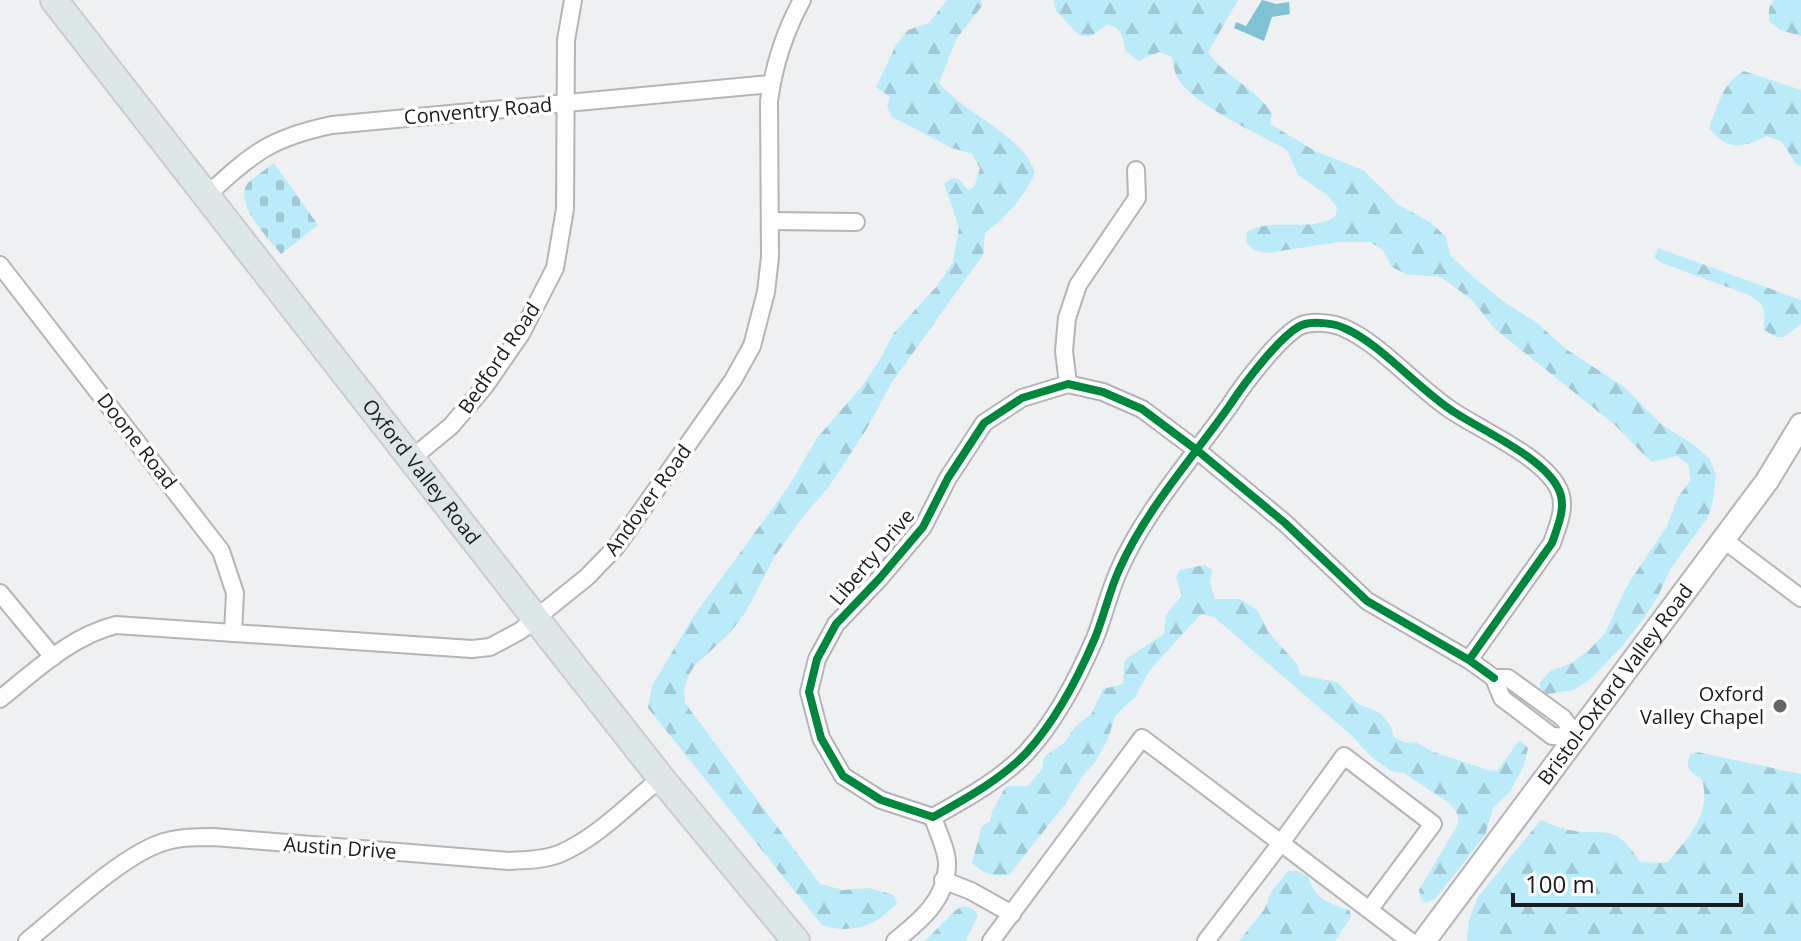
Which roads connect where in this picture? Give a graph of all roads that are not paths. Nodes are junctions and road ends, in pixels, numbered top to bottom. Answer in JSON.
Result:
{"nodes":[{"id":1,"x":54,"y":0,"type":"edge"},
{"id":2,"x":573,"y":0,"type":"edge"},
{"id":3,"x":802,"y":0,"type":"edge"},
{"id":4,"x":771,"y":84,"type":"junction"},
{"id":5,"x":567,"y":103,"type":"junction"},
{"id":6,"x":1136,"y":170,"type":"dead end"},
{"id":7,"x":206,"y":196,"type":"junction"},
{"id":8,"x":770,"y":221,"type":"junction"},
{"id":9,"x":856,"y":222,"type":"dead end"},
{"id":10,"x":0,"y":265,"type":"edge"},
{"id":11,"x":1068,"y":384,"type":"junction"},
{"id":12,"x":1801,"y":425,"type":"edge"},
{"id":13,"x":1198,"y":451,"type":"junction"},
{"id":14,"x":411,"y":459,"type":"junction"},
{"id":15,"x":1724,"y":540,"type":"junction"},
{"id":16,"x":0,"y":593,"type":"edge"},
{"id":17,"x":1801,"y":598,"type":"edge"},
{"id":18,"x":536,"y":619,"type":"junction"},
{"id":19,"x":233,"y":633,"type":"junction"},
{"id":20,"x":53,"y":657,"type":"junction"},
{"id":21,"x":1469,"y":660,"type":"junction"},
{"id":22,"x":0,"y":699,"type":"edge"},
{"id":23,"x":1577,"y":737,"type":"junction"},
{"id":24,"x":661,"y":778,"type":"junction"},
{"id":25,"x":933,"y":817,"type":"junction"},
{"id":26,"x":1281,"y":843,"type":"junction"},
{"id":27,"x":943,"y":880,"type":"junction"},
{"id":28,"x":1369,"y":910,"type":"junction"},
{"id":29,"x":1012,"y":914,"type":"junction"},
{"id":30,"x":27,"y":941,"type":"edge"},
{"id":31,"x":796,"y":941,"type":"edge"},
{"id":32,"x":895,"y":941,"type":"edge"},
{"id":33,"x":991,"y":941,"type":"edge"},
{"id":34,"x":1206,"y":941,"type":"edge"},
{"id":35,"x":1410,"y":941,"type":"edge"},
{"id":36,"x":1424,"y":941,"type":"edge"}],
"edges":[{"from":1,"to":7,"type":"main road","name":"Oxford Valley Road"},
{"from":2,"to":5,"type":"street","name":"Bedford Road"},
{"from":3,"to":4,"type":"street","name":"Andover Road"},
{"from":4,"to":5,"type":"street","name":"Conventry Road"},
{"from":4,"to":8,"type":"street","name":"Andover Road"},
{"from":5,"to":7,"type":"street","name":"Conventry Road"},
{"from":5,"to":14,"type":"street","name":"Bedford Road"},
{"from":6,"to":11,"type":"street"},
{"from":7,"to":14,"type":"main road","name":"Oxford Valley Road"},
{"from":8,"to":9,"type":"street"},
{"from":8,"to":18,"type":"street","name":"Andover Road"},
{"from":10,"to":19,"type":"street","name":"Doone Road"},
{"from":11,"to":13,"type":"street"},
{"from":11,"to":25,"type":"street","name":"Liberty Drive"},
{"from":12,"to":15,"type":"main road","name":"Bristol-Oxford Valley Road"},
{"from":13,"to":21,"type":"street"},
{"from":13,"to":21,"type":"street"},
{"from":13,"to":25,"type":"street"},
{"from":14,"to":18,"type":"main road","name":"Oxford Valley Road"},
{"from":15,"to":17,"type":"street"},
{"from":15,"to":23,"type":"main road","name":"Bristol-Oxford Valley Road"},
{"from":16,"to":20,"type":"street"},
{"from":18,"to":19,"type":"street","name":"Andover Road"},
{"from":18,"to":24,"type":"main road","name":"Oxford Valley Road"},
{"from":19,"to":20,"type":"street","name":"Andover Road"},
{"from":20,"to":22,"type":"street","name":"Andover Road"},
{"from":21,"to":23,"type":"street"},
{"from":23,"to":36,"type":"main road","name":"Bristol-Oxford Valley Road"},
{"from":24,"to":30,"type":"street","name":"Austin Drive"},
{"from":24,"to":31,"type":"main road","name":"Oxford Valley Road"},
{"from":25,"to":27,"type":"street"},
{"from":26,"to":28,"type":"street"},
{"from":26,"to":28,"type":"street"},
{"from":26,"to":29,"type":"street"},
{"from":26,"to":34,"type":"street"},
{"from":27,"to":29,"type":"street"},
{"from":27,"to":32,"type":"street"},
{"from":28,"to":35,"type":"street"},
{"from":29,"to":33,"type":"street"}]}
